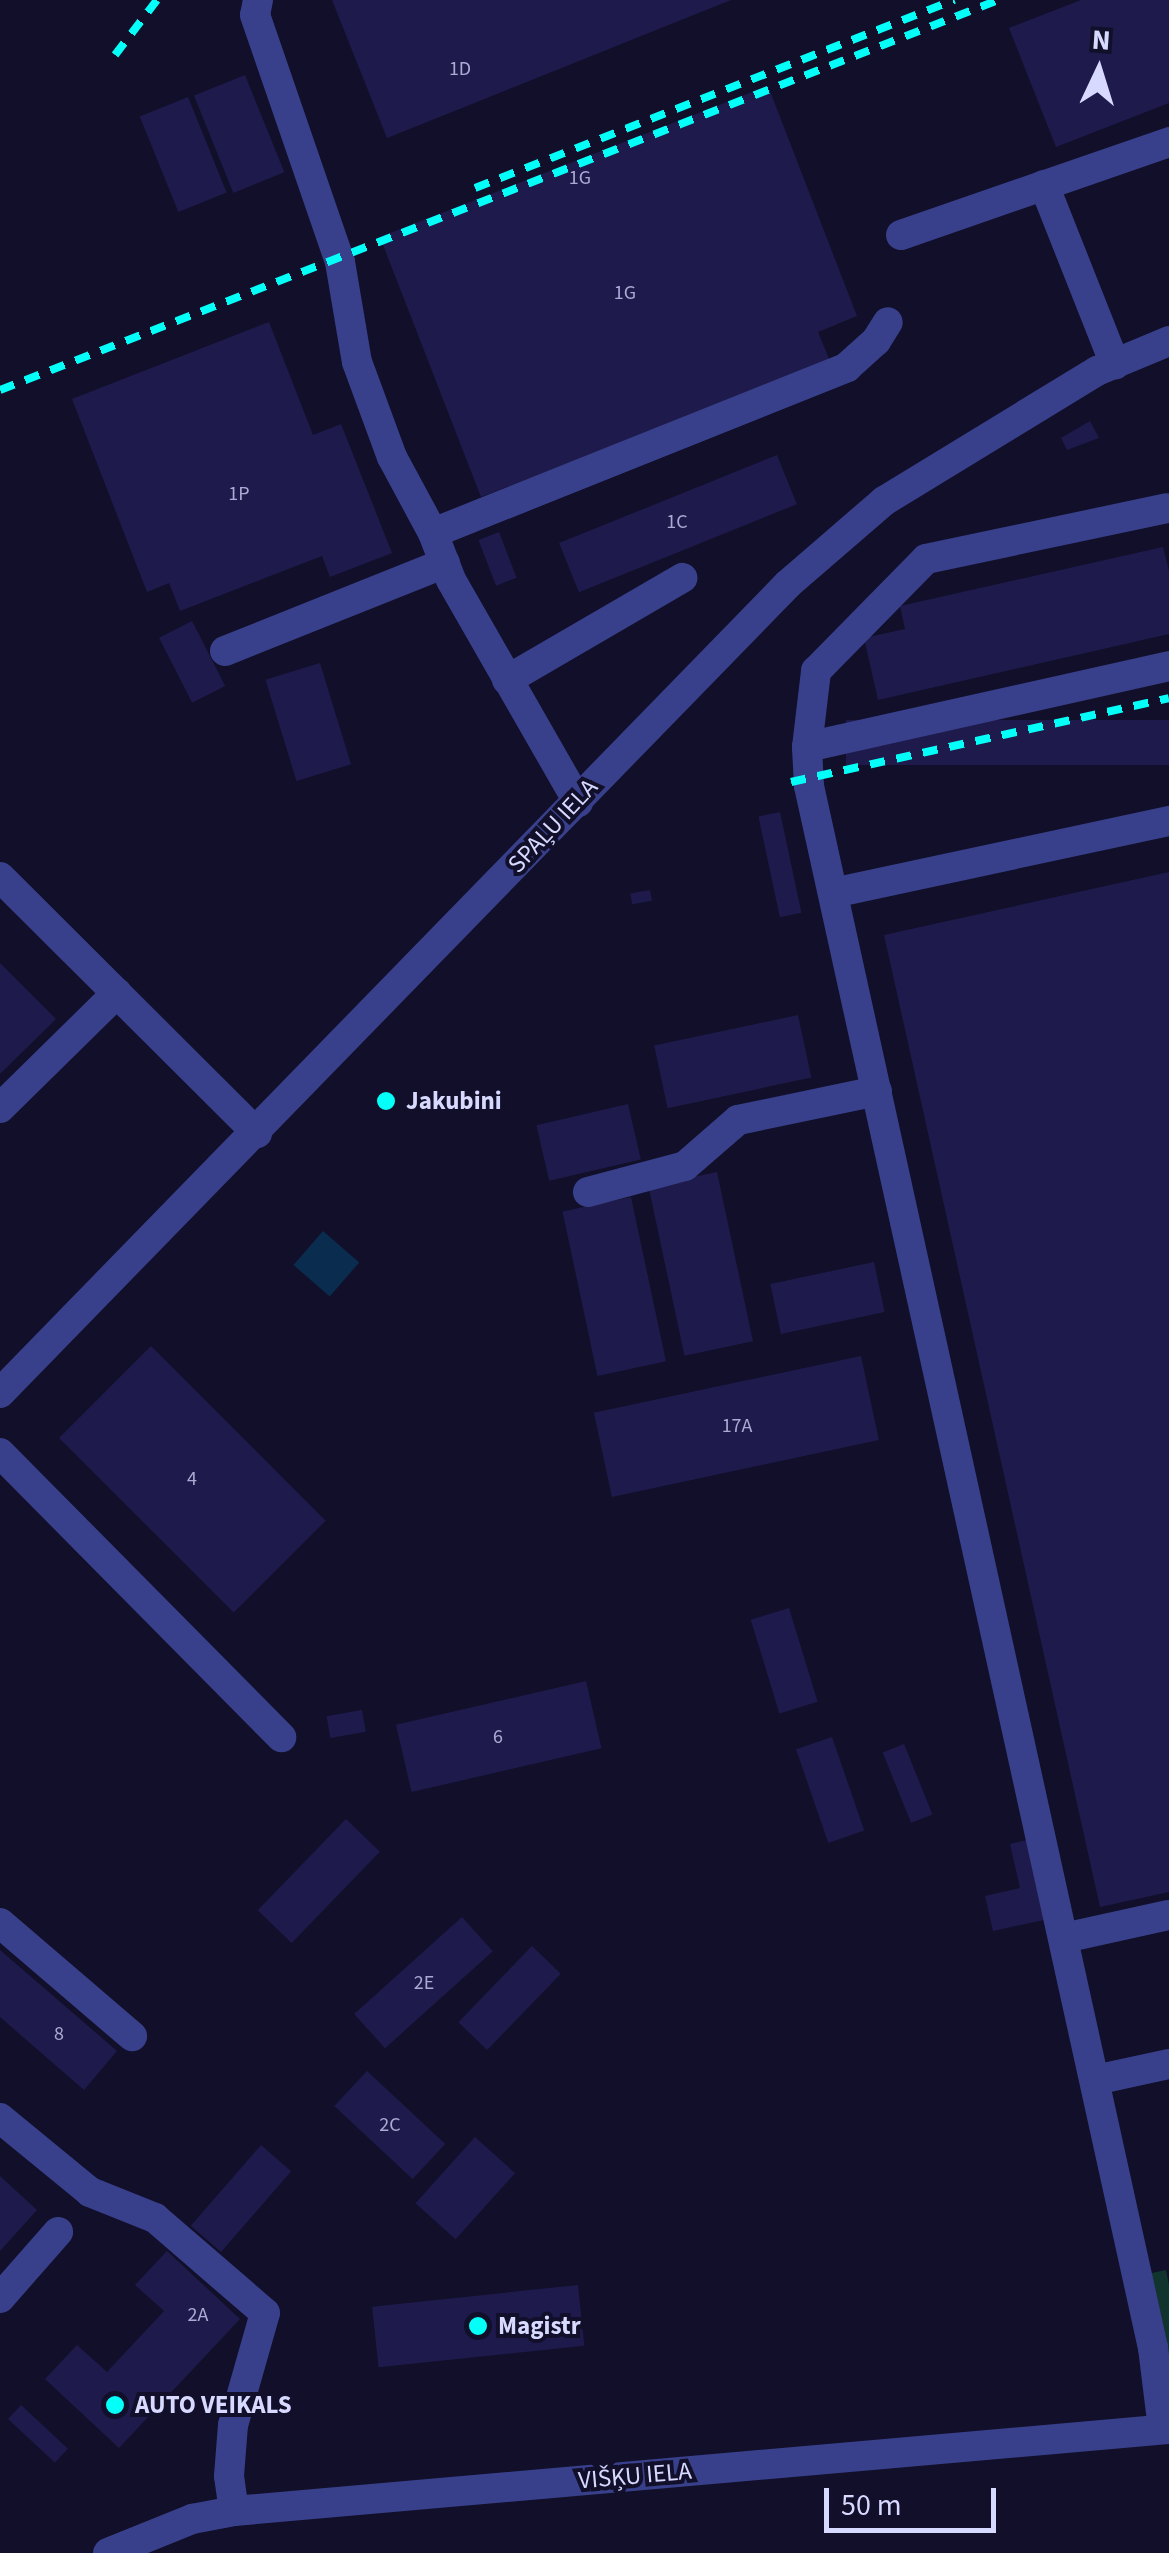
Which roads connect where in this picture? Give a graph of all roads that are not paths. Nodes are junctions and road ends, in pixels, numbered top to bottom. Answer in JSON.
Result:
{"nodes":[{"id":1,"x":258,"y":0,"type":"edge"},
{"id":2,"x":1169,"y":142,"type":"edge"},
{"id":3,"x":1044,"y":185,"type":"junction"},
{"id":4,"x":901,"y":235,"type":"dead end"},
{"id":5,"x":888,"y":322,"type":"dead end"},
{"id":6,"x":1169,"y":341,"type":"edge"},
{"id":7,"x":1114,"y":364,"type":"junction"},
{"id":8,"x":1168,"y":512,"type":"edge"},
{"id":9,"x":434,"y":533,"type":"junction"},
{"id":10,"x":445,"y":563,"type":"junction"},
{"id":11,"x":682,"y":578,"type":"dead end"},
{"id":12,"x":225,"y":652,"type":"dead end"},
{"id":13,"x":1169,"y":666,"type":"edge"},
{"id":14,"x":506,"y":680,"type":"junction"},
{"id":15,"x":807,"y":747,"type":"junction"},
{"id":16,"x":578,"y":802,"type":"junction"},
{"id":17,"x":1169,"y":821,"type":"edge"},
{"id":18,"x":0,"y":877,"type":"edge"},
{"id":19,"x":833,"y":892,"type":"junction"},
{"id":20,"x":117,"y":993,"type":"junction"},
{"id":21,"x":877,"y":1091,"type":"junction"},
{"id":22,"x":0,"y":1108,"type":"edge"},
{"id":23,"x":256,"y":1134,"type":"junction"},
{"id":24,"x":588,"y":1192,"type":"dead end"},
{"id":25,"x":0,"y":1393,"type":"edge"},
{"id":26,"x":0,"y":1453,"type":"edge"},
{"id":27,"x":281,"y":1736,"type":"dead end"},
{"id":28,"x":1169,"y":1915,"type":"edge"},
{"id":29,"x":0,"y":1923,"type":"edge"},
{"id":30,"x":1064,"y":1938,"type":"junction"},
{"id":31,"x":132,"y":2036,"type":"dead end"},
{"id":32,"x":1169,"y":2064,"type":"edge"},
{"id":33,"x":1095,"y":2080,"type":"junction"},
{"id":34,"x":0,"y":2118,"type":"edge"},
{"id":35,"x":58,"y":2232,"type":"dead end"},
{"id":36,"x":0,"y":2298,"type":"edge"},
{"id":37,"x":1166,"y":2429,"type":"edge"},
{"id":38,"x":234,"y":2511,"type":"junction"},
{"id":39,"x":108,"y":2553,"type":"edge"}],
"edges":[{"from":1,"to":9,"type":"street"},
{"from":2,"to":3,"type":"street"},
{"from":3,"to":4,"type":"street"},
{"from":3,"to":7,"type":"street"},
{"from":5,"to":9,"type":"street"},
{"from":6,"to":7,"type":"street","name":"SPAĻU IELA"},
{"from":7,"to":16,"type":"street","name":"SPAĻU IELA"},
{"from":8,"to":15,"type":"street"},
{"from":9,"to":10,"type":"street"},
{"from":10,"to":12,"type":"street"},
{"from":10,"to":14,"type":"street"},
{"from":11,"to":14,"type":"street"},
{"from":13,"to":15,"type":"street"},
{"from":14,"to":16,"type":"street"},
{"from":15,"to":19,"type":"street"},
{"from":16,"to":23,"type":"street","name":"SPAĻU IELA"},
{"from":17,"to":19,"type":"street"},
{"from":18,"to":20,"type":"street"},
{"from":19,"to":21,"type":"street"},
{"from":20,"to":22,"type":"street"},
{"from":20,"to":23,"type":"street"},
{"from":21,"to":24,"type":"street"},
{"from":21,"to":30,"type":"street"},
{"from":23,"to":25,"type":"street","name":"SPAĻU IELA"},
{"from":26,"to":27,"type":"street"},
{"from":28,"to":30,"type":"street"},
{"from":29,"to":31,"type":"street"},
{"from":30,"to":33,"type":"street"},
{"from":32,"to":33,"type":"street"},
{"from":33,"to":37,"type":"street"},
{"from":34,"to":38,"type":"street"},
{"from":35,"to":36,"type":"street"},
{"from":37,"to":38,"type":"street","name":"VIŠĶU IELA"},
{"from":38,"to":39,"type":"street","name":"VIŠĶU IELA"}]}
